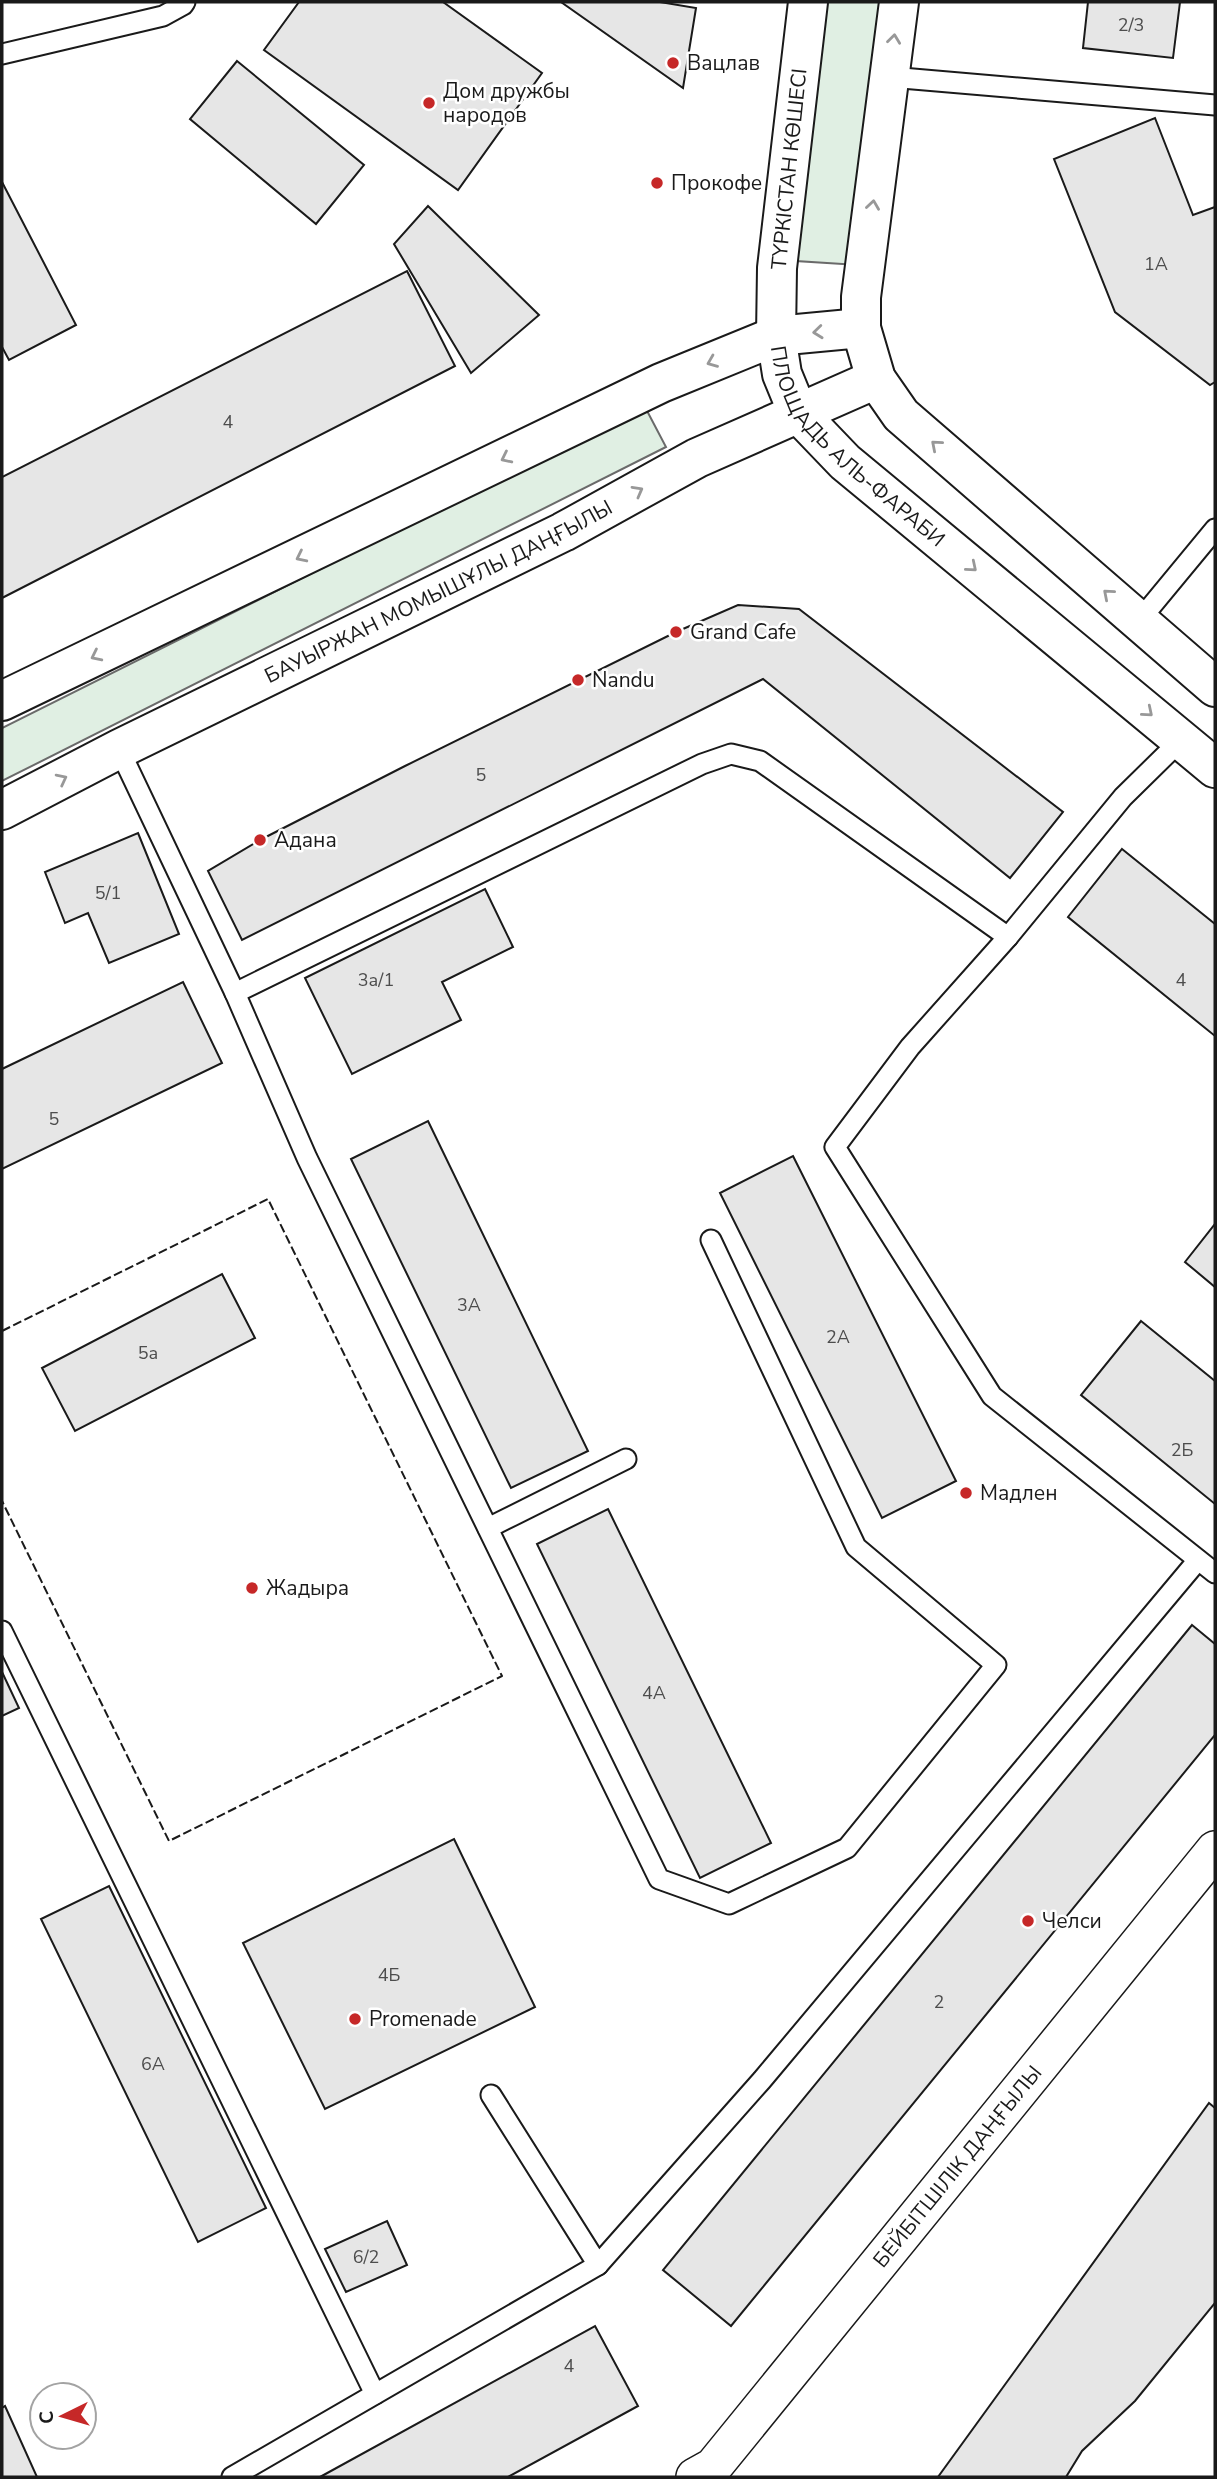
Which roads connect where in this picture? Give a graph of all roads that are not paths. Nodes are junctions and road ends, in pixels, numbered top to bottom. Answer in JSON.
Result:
{"nodes":[{"id":1,"x":185,"y":2,"type":"edge"},
{"id":2,"x":808,"y":2,"type":"edge"},
{"id":3,"x":899,"y":2,"type":"edge"},
{"id":4,"x":2,"y":54,"type":"edge"},
{"id":5,"x":890,"y":77,"type":"junction"},
{"id":6,"x":1215,"y":105,"type":"edge"},
{"id":7,"x":861,"y":328,"type":"junction"},
{"id":8,"x":776,"y":336,"type":"junction"},
{"id":9,"x":876,"y":379,"type":"junction"},
{"id":10,"x":798,"y":413,"type":"junction"},
{"id":11,"x":1215,"y":529,"type":"edge"},
{"id":12,"x":1139,"y":621,"type":"junction"},
{"id":13,"x":1215,"y":687,"type":"edge"},
{"id":14,"x":2,"y":701,"type":"edge"},
{"id":15,"x":1181,"y":740,"type":"junction"},
{"id":16,"x":118,"y":750,"type":"junction"},
{"id":17,"x":1215,"y":768,"type":"edge"},
{"id":18,"x":2,"y":810,"type":"edge"},
{"id":19,"x":1008,"y":937,"type":"junction"},
{"id":20,"x":235,"y":993,"type":"junction"},
{"id":21,"x":711,"y":1240,"type":"dead end"},
{"id":22,"x":626,"y":1459,"type":"dead end"},
{"id":23,"x":488,"y":1528,"type":"junction"},
{"id":24,"x":1198,"y":1560,"type":"junction"},
{"id":25,"x":1215,"y":1573,"type":"edge"},
{"id":26,"x":2,"y":1631,"type":"edge"},
{"id":27,"x":1215,"y":1850,"type":"edge"},
{"id":28,"x":491,"y":2095,"type":"dead end"},
{"id":29,"x":598,"y":2265,"type":"junction"},
{"id":30,"x":375,"y":2394,"type":"junction"},
{"id":31,"x":232,"y":2477,"type":"edge"},
{"id":32,"x":695,"y":2477,"type":"edge"}],
"edges":[{"from":1,"to":4,"type":"lane"},
{"from":2,"to":8,"type":"street","name":"ТҮРКІСТАН КӨШЕСІ"},
{"from":5,"to":3,"type":"street","one_way":true},
{"from":5,"to":6,"type":"lane"},
{"from":7,"to":5,"type":"street","one_way":true},
{"from":7,"to":8,"type":"street","name":"ПЛОЩАДЬ АЛЬ-ФАРАБИ","one_way":true},
{"from":7,"to":9,"type":"street"},
{"from":8,"to":10,"type":"street","name":"ПЛОЩАДЬ АЛЬ-ФАРАБИ"},
{"from":8,"to":14,"type":"street","one_way":true},
{"from":9,"to":10,"type":"street","name":"БАУЫРЖАН МОМЫШҰЛЫ ДАҢҒЫЛЫ"},
{"from":12,"to":9,"type":"street","one_way":true},
{"from":10,"to":15,"type":"street","name":"ПЛОЩАДЬ АЛЬ-ФАРАБИ","one_way":true},
{"from":16,"to":10,"type":"street","name":"БАУЫРЖАН МОМЫШҰЛЫ ДАҢҒЫЛЫ","one_way":true},
{"from":11,"to":12,"type":"lane"},
{"from":12,"to":13,"type":"street"},
{"from":15,"to":17,"type":"street","name":"ПЛОЩАДЬ АЛЬ-ФАРАБИ"},
{"from":15,"to":19,"type":"lane"},
{"from":18,"to":16,"type":"street","name":"БАУЫРЖАН МОМЫШҰЛЫ ДАҢҒЫЛЫ","one_way":true},
{"from":16,"to":20,"type":"lane"},
{"from":19,"to":20,"type":"lane"},
{"from":19,"to":24,"type":"lane"},
{"from":20,"to":23,"type":"lane"},
{"from":21,"to":23,"type":"lane"},
{"from":22,"to":23,"type":"lane"},
{"from":24,"to":25,"type":"lane"},
{"from":24,"to":29,"type":"lane"},
{"from":26,"to":30,"type":"lane"},
{"from":27,"to":32,"type":"street","name":"БЕЙБІТШІЛІК ДАҢҒЫЛЫ"},
{"from":28,"to":29,"type":"lane"},
{"from":29,"to":30,"type":"lane"},
{"from":30,"to":31,"type":"lane"}]}
